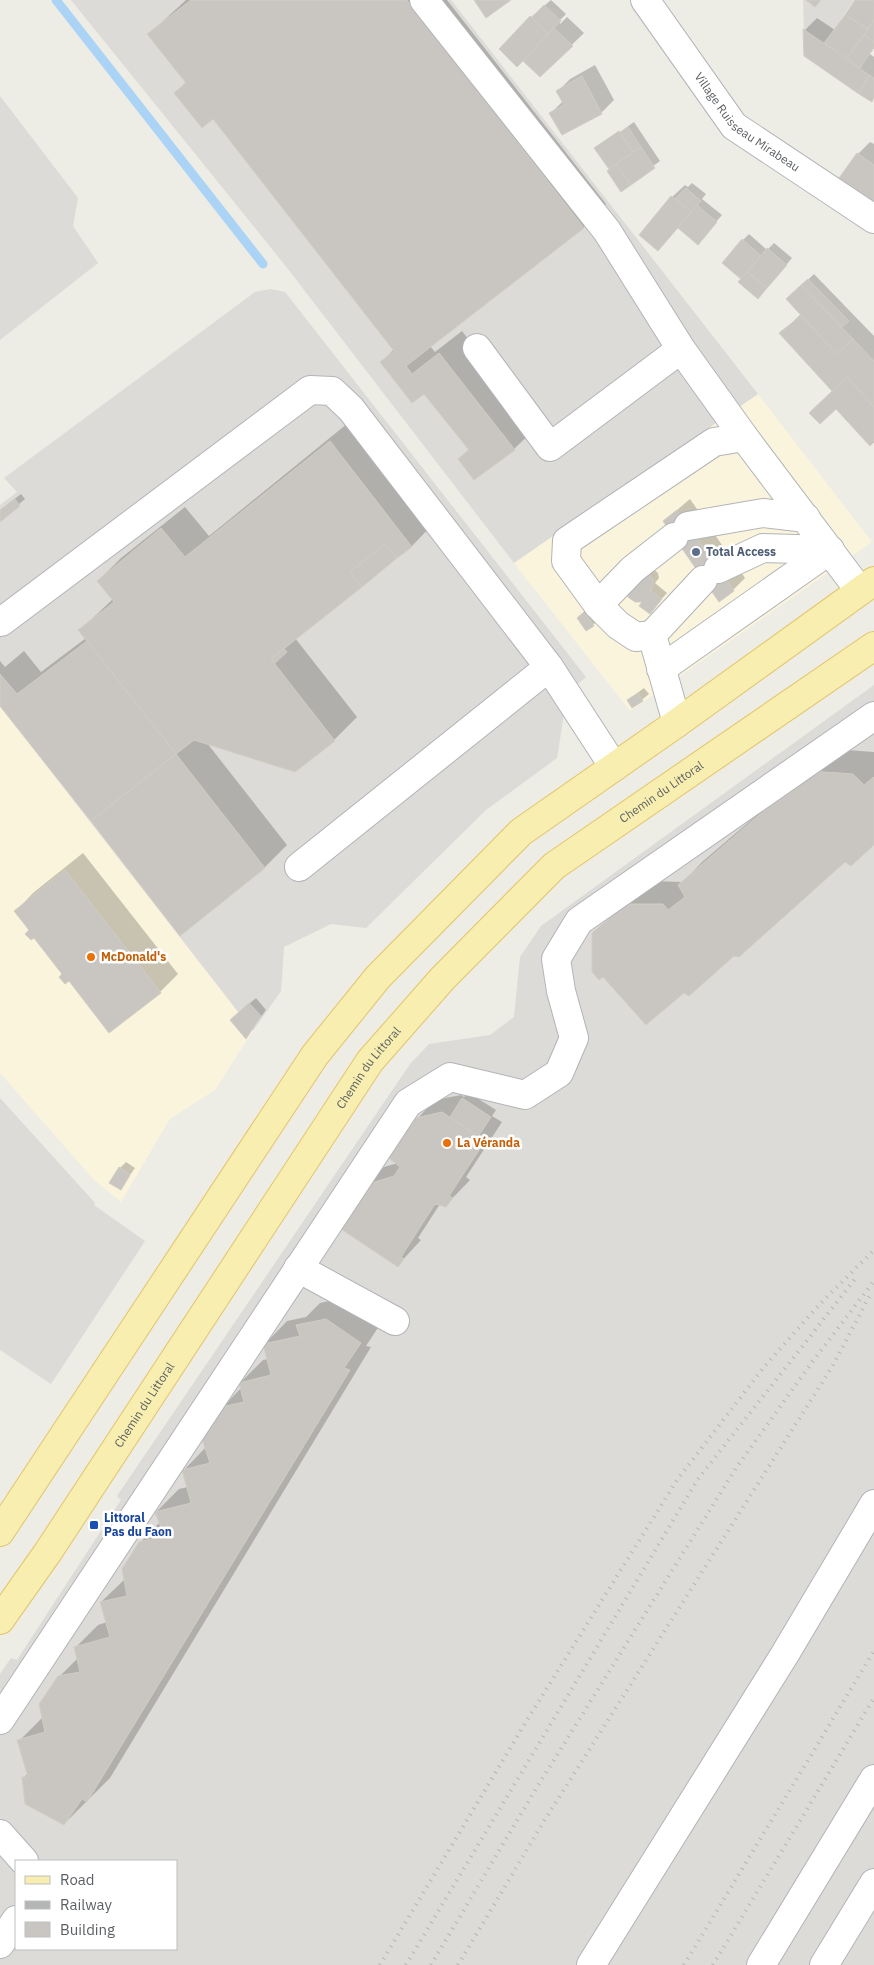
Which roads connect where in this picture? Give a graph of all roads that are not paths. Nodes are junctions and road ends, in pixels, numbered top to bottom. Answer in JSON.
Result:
{"nodes":[{"id":1,"x":424,"y":0,"type":"edge"},
{"id":2,"x":645,"y":0,"type":"edge"},
{"id":3,"x":874,"y":219,"type":"edge"},
{"id":4,"x":477,"y":348,"type":"dead end"},
{"id":5,"x":681,"y":349,"type":"junction"},
{"id":6,"x":744,"y":437,"type":"junction"},
{"id":7,"x":806,"y":518,"type":"junction"},
{"id":8,"x":830,"y":550,"type":"junction"},
{"id":9,"x":867,"y":586,"type":"edge"},
{"id":10,"x":598,"y":604,"type":"junction"},
{"id":11,"x":1,"y":622,"type":"edge"},
{"id":12,"x":652,"y":635,"type":"junction"},
{"id":13,"x":874,"y":646,"type":"edge"},
{"id":14,"x":550,"y":667,"type":"junction"},
{"id":15,"x":661,"y":669,"type":"junction"},
{"id":16,"x":874,"y":716,"type":"edge"},
{"id":17,"x":677,"y":723,"type":"junction"},
{"id":18,"x":614,"y":767,"type":"junction"},
{"id":19,"x":299,"y":867,"type":"dead end"},
{"id":20,"x":298,"y":1268,"type":"junction"},
{"id":21,"x":395,"y":1321,"type":"dead end"},
{"id":22,"x":874,"y":1504,"type":"edge"},
{"id":23,"x":0,"y":1532,"type":"edge"},
{"id":24,"x":0,"y":1620,"type":"edge"},
{"id":25,"x":0,"y":1720,"type":"edge"},
{"id":26,"x":874,"y":1779,"type":"edge"},
{"id":27,"x":0,"y":1834,"type":"edge"},
{"id":28,"x":23,"y":1860,"type":"edge"},
{"id":29,"x":874,"y":1883,"type":"edge"},
{"id":30,"x":15,"y":1922,"type":"edge"},
{"id":31,"x":0,"y":1944,"type":"edge"},
{"id":32,"x":591,"y":1965,"type":"edge"},
{"id":33,"x":761,"y":1965,"type":"edge"},
{"id":34,"x":824,"y":1965,"type":"edge"}],
"edges":[{"from":1,"to":5,"type":"street"},
{"from":2,"to":3,"type":"street","name":"Village Ruisseau Mirabeau"},
{"from":4,"to":5,"type":"street"},
{"from":5,"to":6,"type":"street"},
{"from":6,"to":7,"type":"street"},
{"from":6,"to":10,"type":"street"},
{"from":7,"to":8,"type":"street"},
{"from":7,"to":10,"type":"street"},
{"from":8,"to":9,"type":"street"},
{"from":8,"to":12,"type":"street"},
{"from":8,"to":15,"type":"street"},
{"from":9,"to":17,"type":"main road"},
{"from":10,"to":12,"type":"street"},
{"from":11,"to":14,"type":"street"},
{"from":12,"to":15,"type":"street"},
{"from":13,"to":24,"type":"main road","name":"Chemin du Littoral"},
{"from":14,"to":18,"type":"street"},
{"from":14,"to":19,"type":"street"},
{"from":15,"to":17,"type":"street"},
{"from":16,"to":20,"type":"street"},
{"from":17,"to":18,"type":"main road"},
{"from":18,"to":23,"type":"main road"},
{"from":20,"to":21,"type":"street"},
{"from":20,"to":25,"type":"street"},
{"from":22,"to":32,"type":"street"},
{"from":26,"to":33,"type":"street"},
{"from":27,"to":28,"type":"street"},
{"from":29,"to":34,"type":"street"},
{"from":30,"to":31,"type":"street"}]}
